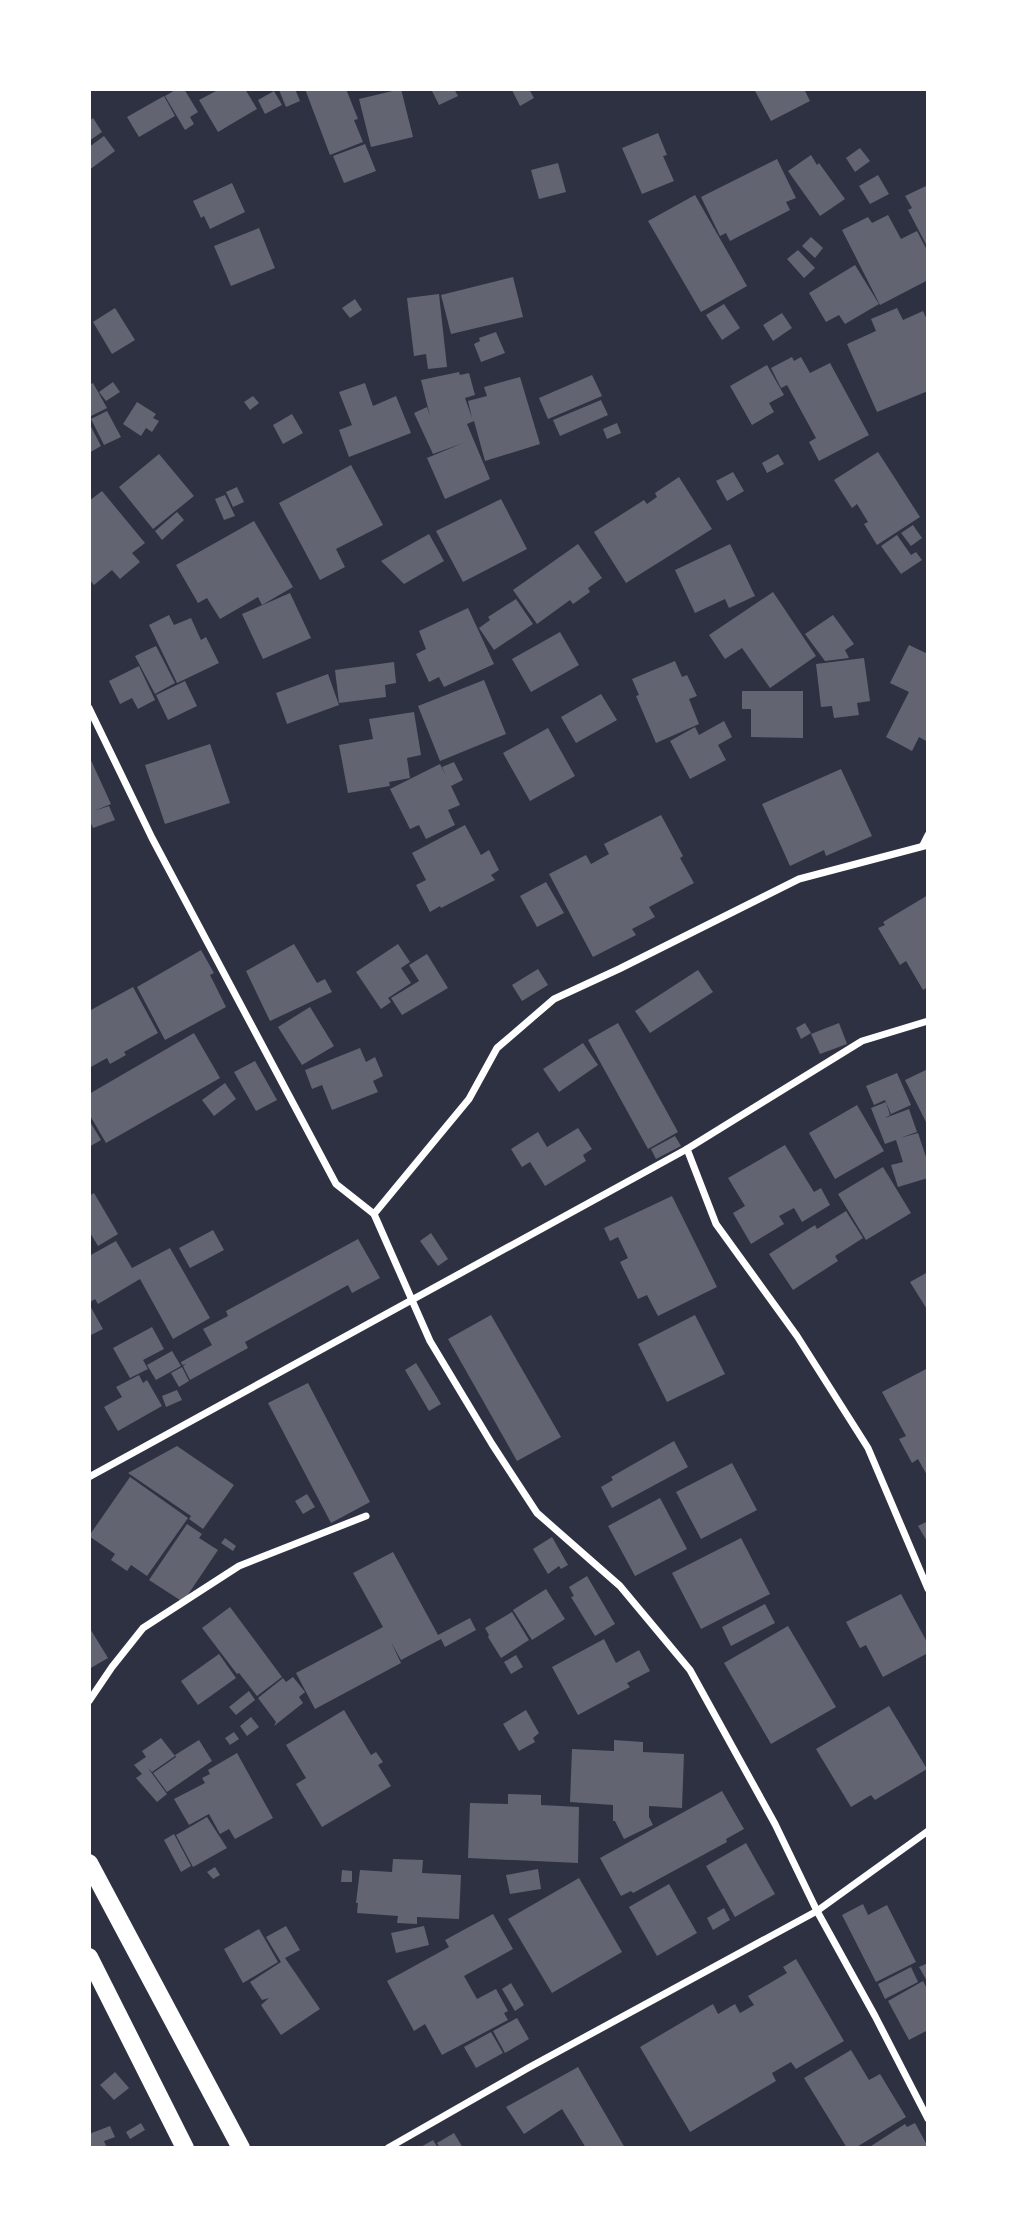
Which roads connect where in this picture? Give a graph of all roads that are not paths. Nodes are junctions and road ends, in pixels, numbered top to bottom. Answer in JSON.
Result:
{"nodes":[{"id":1,"x":89,"y":708,"type":"edge"},
{"id":2,"x":928,"y":835,"type":"edge"},
{"id":3,"x":925,"y":845,"type":"edge"},
{"id":4,"x":928,"y":1021,"type":"edge"},
{"id":5,"x":688,"y":1149,"type":"junction"},
{"id":6,"x":374,"y":1214,"type":"junction"},
{"id":7,"x":412,"y":1301,"type":"junction"},
{"id":8,"x":89,"y":1477,"type":"edge"},
{"id":9,"x":366,"y":1516,"type":"dead end"},
{"id":10,"x":928,"y":1589,"type":"edge"},
{"id":11,"x":89,"y":1701,"type":"edge"},
{"id":12,"x":928,"y":1831,"type":"edge"},
{"id":13,"x":89,"y":1863,"type":"edge"},
{"id":14,"x":817,"y":1911,"type":"junction"},
{"id":15,"x":89,"y":1957,"type":"edge"},
{"id":16,"x":928,"y":2119,"type":"edge"},
{"id":17,"x":186,"y":2148,"type":"edge"},
{"id":18,"x":241,"y":2148,"type":"edge"},
{"id":19,"x":388,"y":2148,"type":"edge"}],
"edges":[{"from":1,"to":6,"type":"street"},
{"from":2,"to":3,"type":"street"},
{"from":3,"to":6,"type":"street"},
{"from":4,"to":5,"type":"street"},
{"from":5,"to":7,"type":"street"},
{"from":5,"to":10,"type":"street"},
{"from":6,"to":7,"type":"street"},
{"from":7,"to":8,"type":"street"},
{"from":7,"to":14,"type":"street"},
{"from":9,"to":11,"type":"street"},
{"from":12,"to":14,"type":"street"},
{"from":13,"to":18,"type":"main road"},
{"from":14,"to":16,"type":"street"},
{"from":14,"to":19,"type":"street"},
{"from":15,"to":17,"type":"main road"}]}
